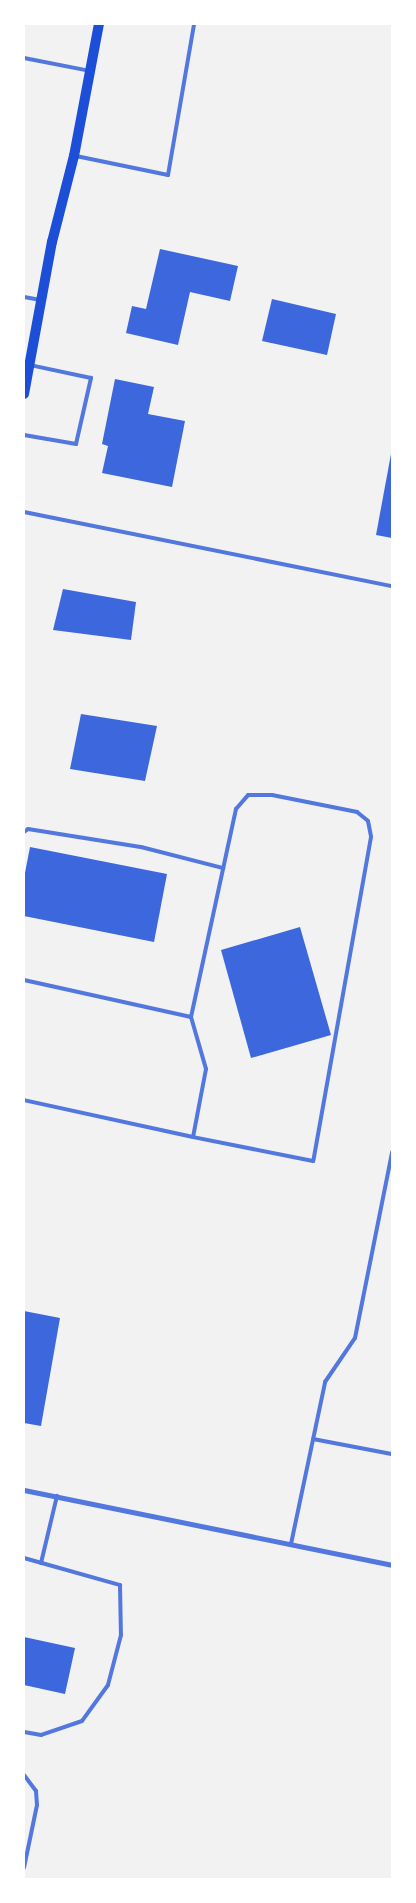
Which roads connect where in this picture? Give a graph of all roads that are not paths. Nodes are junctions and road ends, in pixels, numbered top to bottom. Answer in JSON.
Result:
{"nodes":[{"id":1,"x":99,"y":24,"type":"edge"},
{"id":2,"x":194,"y":24,"type":"edge"},
{"id":3,"x":24,"y":58,"type":"edge"},
{"id":4,"x":90,"y":71,"type":"junction"},
{"id":5,"x":74,"y":156,"type":"junction"},
{"id":6,"x":24,"y":297,"type":"edge"},
{"id":7,"x":41,"y":300,"type":"junction"},
{"id":8,"x":29,"y":365,"type":"junction"},
{"id":9,"x":24,"y":394,"type":"edge"},
{"id":10,"x":24,"y":435,"type":"edge"},
{"id":11,"x":24,"y":512,"type":"edge"},
{"id":12,"x":392,"y":586,"type":"edge"},
{"id":13,"x":24,"y":832,"type":"edge"},
{"id":14,"x":224,"y":868,"type":"junction"},
{"id":15,"x":24,"y":980,"type":"edge"},
{"id":16,"x":191,"y":1017,"type":"junction"},
{"id":17,"x":24,"y":1100,"type":"edge"},
{"id":18,"x":193,"y":1137,"type":"junction"},
{"id":19,"x":392,"y":1152,"type":"edge"},
{"id":20,"x":313,"y":1439,"type":"junction"},
{"id":21,"x":392,"y":1454,"type":"edge"},
{"id":22,"x":24,"y":1490,"type":"edge"},
{"id":23,"x":57,"y":1496,"type":"junction"},
{"id":24,"x":291,"y":1544,"type":"junction"},
{"id":25,"x":24,"y":1558,"type":"edge"},
{"id":26,"x":41,"y":1563,"type":"junction"},
{"id":27,"x":392,"y":1565,"type":"edge"},
{"id":28,"x":24,"y":1732,"type":"edge"},
{"id":29,"x":24,"y":1775,"type":"edge"},
{"id":30,"x":24,"y":1868,"type":"edge"}],
"edges":[{"from":1,"to":4,"type":"main road"},
{"from":2,"to":5,"type":"lane"},
{"from":3,"to":4,"type":"lane"},
{"from":4,"to":5,"type":"main road"},
{"from":5,"to":7,"type":"main road"},
{"from":6,"to":7,"type":"lane"},
{"from":7,"to":8,"type":"main road"},
{"from":8,"to":9,"type":"main road"},
{"from":8,"to":10,"type":"lane"},
{"from":11,"to":12,"type":"lane"},
{"from":13,"to":14,"type":"lane"},
{"from":14,"to":16,"type":"lane"},
{"from":14,"to":18,"type":"lane"},
{"from":15,"to":16,"type":"lane"},
{"from":16,"to":18,"type":"lane"},
{"from":17,"to":18,"type":"lane"},
{"from":19,"to":20,"type":"lane"},
{"from":20,"to":21,"type":"lane"},
{"from":20,"to":24,"type":"lane"},
{"from":22,"to":23,"type":"street"},
{"from":23,"to":24,"type":"street"},
{"from":23,"to":26,"type":"lane"},
{"from":24,"to":27,"type":"street"},
{"from":25,"to":26,"type":"lane"},
{"from":26,"to":28,"type":"lane"},
{"from":29,"to":30,"type":"lane"}]}
